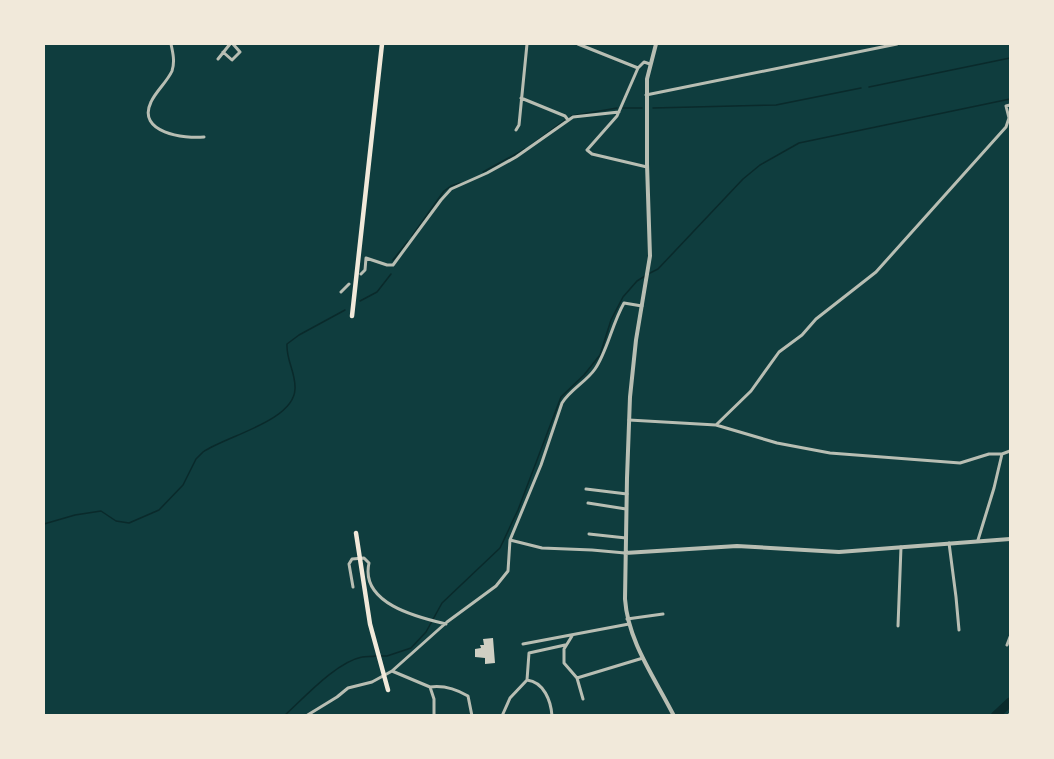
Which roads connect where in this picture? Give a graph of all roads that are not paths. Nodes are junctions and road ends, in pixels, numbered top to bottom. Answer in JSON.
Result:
{"nodes":[{"id":1,"x":171,"y":44,"type":"edge"},
{"id":2,"x":232,"y":44,"type":"edge"},
{"id":3,"x":382,"y":44,"type":"edge"},
{"id":4,"x":527,"y":44,"type":"edge"},
{"id":5,"x":578,"y":44,"type":"edge"},
{"id":6,"x":656,"y":44,"type":"edge"},
{"id":7,"x":897,"y":44,"type":"edge"},
{"id":8,"x":224,"y":52,"type":"junction"},
{"id":9,"x":218,"y":59,"type":"dead end"},
{"id":10,"x":650,"y":64,"type":"junction"},
{"id":11,"x":638,"y":68,"type":"junction"},
{"id":12,"x":646,"y":94,"type":"junction"},
{"id":13,"x":522,"y":98,"type":"junction"},
{"id":14,"x":1011,"y":105,"type":"edge"},
{"id":15,"x":619,"y":112,"type":"junction"},
{"id":16,"x":568,"y":120,"type":"junction"},
{"id":17,"x":516,"y":130,"type":"dead end"},
{"id":18,"x":204,"y":137,"type":"dead end"},
{"id":19,"x":647,"y":167,"type":"junction"},
{"id":20,"x":361,"y":274,"type":"dead end"},
{"id":21,"x":349,"y":284,"type":"dead end"},
{"id":22,"x":341,"y":292,"type":"dead end"},
{"id":23,"x":642,"y":306,"type":"junction"},
{"id":24,"x":352,"y":316,"type":"dead end"},
{"id":25,"x":629,"y":420,"type":"junction"},
{"id":26,"x":716,"y":425,"type":"junction"},
{"id":27,"x":1011,"y":451,"type":"edge"},
{"id":28,"x":1002,"y":454,"type":"junction"},
{"id":29,"x":586,"y":489,"type":"dead end"},
{"id":30,"x":627,"y":494,"type":"junction"},
{"id":31,"x":588,"y":503,"type":"dead end"},
{"id":32,"x":626,"y":509,"type":"junction"},
{"id":33,"x":356,"y":533,"type":"dead end"},
{"id":34,"x":589,"y":534,"type":"dead end"},
{"id":35,"x":626,"y":538,"type":"junction"},
{"id":36,"x":1011,"y":539,"type":"edge"},
{"id":37,"x":510,"y":540,"type":"junction"},
{"id":38,"x":978,"y":540,"type":"junction"},
{"id":39,"x":948,"y":543,"type":"junction"},
{"id":40,"x":901,"y":547,"type":"junction"},
{"id":41,"x":625,"y":554,"type":"junction"},
{"id":42,"x":359,"y":558,"type":"junction"},
{"id":43,"x":353,"y":587,"type":"dead end"},
{"id":44,"x":663,"y":614,"type":"dead end"},
{"id":45,"x":628,"y":621,"type":"junction"},
{"id":46,"x":446,"y":624,"type":"junction"},
{"id":47,"x":898,"y":626,"type":"dead end"},
{"id":48,"x":958,"y":630,"type":"dead end"},
{"id":49,"x":573,"y":635,"type":"junction"},
{"id":50,"x":1011,"y":637,"type":"edge"},
{"id":51,"x":523,"y":645,"type":"dead end"},
{"id":52,"x":565,"y":645,"type":"junction"},
{"id":53,"x":1007,"y":645,"type":"dead end"},
{"id":54,"x":643,"y":658,"type":"junction"},
{"id":55,"x":392,"y":671,"type":"junction"},
{"id":56,"x":577,"y":678,"type":"junction"},
{"id":57,"x":527,"y":680,"type":"junction"},
{"id":58,"x":430,"y":687,"type":"junction"},
{"id":59,"x":387,"y":690,"type":"dead end"},
{"id":60,"x":583,"y":699,"type":"dead end"},
{"id":61,"x":306,"y":716,"type":"edge"},
{"id":62,"x":434,"y":716,"type":"edge"},
{"id":63,"x":471,"y":716,"type":"edge"},
{"id":64,"x":502,"y":716,"type":"edge"},
{"id":65,"x":552,"y":716,"type":"edge"},
{"id":66,"x":674,"y":716,"type":"edge"}],
"edges":[{"from":1,"to":18,"type":"street"},
{"from":2,"to":8,"type":"street"},
{"from":2,"to":8,"type":"street"},
{"from":3,"to":24,"type":"highway"},
{"from":4,"to":13,"type":"street"},
{"from":5,"to":11,"type":"street"},
{"from":6,"to":10,"type":"street"},
{"from":7,"to":12,"type":"street"},
{"from":8,"to":9,"type":"street"},
{"from":10,"to":11,"type":"street"},
{"from":10,"to":12,"type":"street"},
{"from":11,"to":15,"type":"street"},
{"from":12,"to":19,"type":"street"},
{"from":13,"to":16,"type":"street"},
{"from":13,"to":17,"type":"street"},
{"from":14,"to":26,"type":"street"},
{"from":15,"to":16,"type":"street"},
{"from":15,"to":19,"type":"street"},
{"from":16,"to":20,"type":"street"},
{"from":19,"to":23,"type":"street"},
{"from":21,"to":22,"type":"street"},
{"from":23,"to":25,"type":"street"},
{"from":23,"to":37,"type":"street"},
{"from":25,"to":26,"type":"street"},
{"from":25,"to":30,"type":"street"},
{"from":26,"to":28,"type":"street"},
{"from":27,"to":28,"type":"street"},
{"from":28,"to":38,"type":"street"},
{"from":29,"to":30,"type":"street"},
{"from":30,"to":32,"type":"street"},
{"from":31,"to":32,"type":"street"},
{"from":32,"to":35,"type":"street"},
{"from":33,"to":42,"type":"highway"},
{"from":34,"to":35,"type":"street"},
{"from":35,"to":41,"type":"street"},
{"from":36,"to":38,"type":"street"},
{"from":37,"to":41,"type":"street"},
{"from":37,"to":46,"type":"street"},
{"from":38,"to":39,"type":"street"},
{"from":39,"to":40,"type":"street"},
{"from":39,"to":48,"type":"street"},
{"from":40,"to":41,"type":"street"},
{"from":40,"to":47,"type":"street"},
{"from":41,"to":45,"type":"street"},
{"from":42,"to":43,"type":"street"},
{"from":42,"to":46,"type":"street"},
{"from":42,"to":59,"type":"highway"},
{"from":44,"to":45,"type":"street"},
{"from":45,"to":49,"type":"street"},
{"from":45,"to":54,"type":"street"},
{"from":46,"to":55,"type":"street"},
{"from":49,"to":51,"type":"street"},
{"from":49,"to":52,"type":"street"},
{"from":50,"to":53,"type":"street"},
{"from":52,"to":56,"type":"street"},
{"from":52,"to":57,"type":"street"},
{"from":54,"to":56,"type":"street"},
{"from":54,"to":66,"type":"street"},
{"from":55,"to":58,"type":"street"},
{"from":55,"to":61,"type":"street"},
{"from":56,"to":60,"type":"street"},
{"from":57,"to":64,"type":"street"},
{"from":57,"to":65,"type":"street"},
{"from":58,"to":62,"type":"street"},
{"from":58,"to":63,"type":"street"}]}
